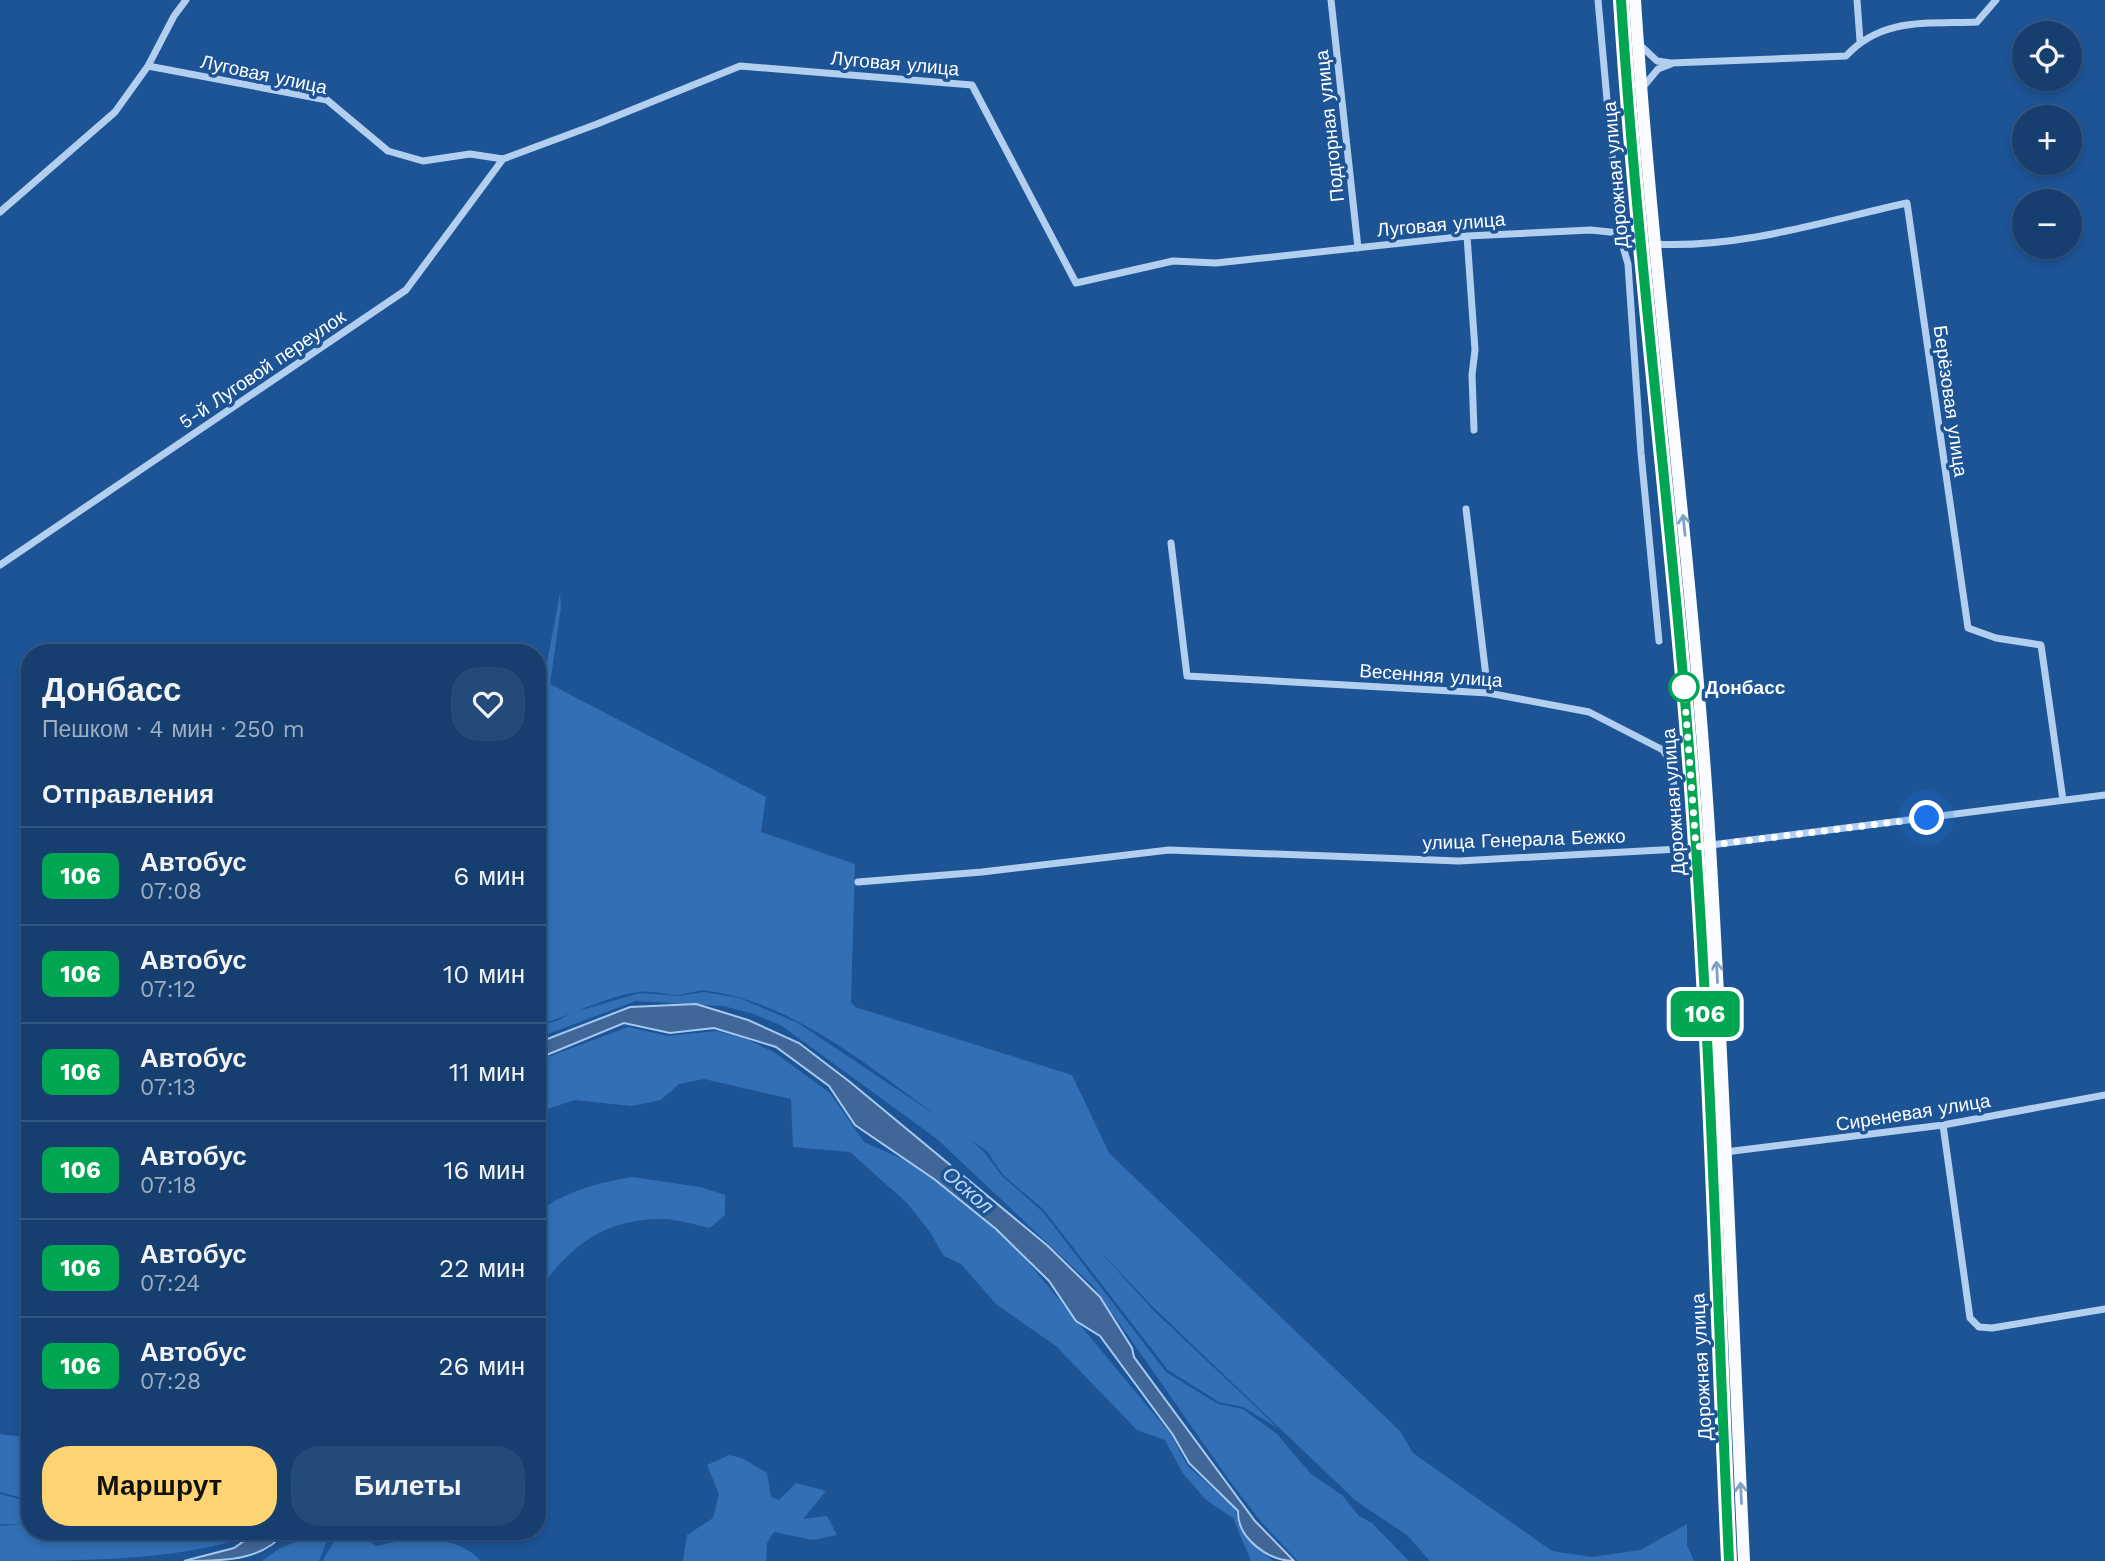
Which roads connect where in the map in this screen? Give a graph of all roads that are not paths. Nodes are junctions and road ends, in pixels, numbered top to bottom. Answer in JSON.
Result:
{"nodes":[{"id":1,"x":186,"y":0,"type":"edge"},
{"id":2,"x":1331,"y":0,"type":"edge"},
{"id":3,"x":1598,"y":0,"type":"edge"},
{"id":4,"x":1621,"y":0,"type":"edge"},
{"id":5,"x":1634,"y":0,"type":"edge"},
{"id":6,"x":1857,"y":0,"type":"edge"},
{"id":7,"x":1996,"y":0,"type":"edge"},
{"id":8,"x":1860,"y":41,"type":"junction"},
{"id":9,"x":1637,"y":43,"type":"junction"},
{"id":10,"x":1671,"y":63,"type":"junction"},
{"id":11,"x":148,"y":66,"type":"junction"},
{"id":12,"x":1640,"y":90,"type":"junction"},
{"id":13,"x":503,"y":159,"type":"junction"},
{"id":14,"x":0,"y":212,"type":"edge"},
{"id":15,"x":1619,"y":233,"type":"junction"},
{"id":16,"x":1467,"y":236,"type":"junction"},
{"id":17,"x":1640,"y":240,"type":"junction"},
{"id":18,"x":1654,"y":244,"type":"junction"},
{"id":19,"x":1358,"y":248,"type":"junction"},
{"id":20,"x":1474,"y":430,"type":"dead end"},
{"id":21,"x":1466,"y":509,"type":"dead end"},
{"id":22,"x":1171,"y":542,"type":"dead end"},
{"id":23,"x":0,"y":565,"type":"edge"},
{"id":24,"x":1659,"y":641,"type":"dead end"},
{"id":25,"x":1488,"y":693,"type":"junction"},
{"id":26,"x":2105,"y":795,"type":"edge"},
{"id":27,"x":2063,"y":800,"type":"junction"},
{"id":28,"x":1710,"y":846,"type":"junction"},
{"id":29,"x":1696,"y":847,"type":"junction"},
{"id":30,"x":1679,"y":849,"type":"junction"},
{"id":31,"x":858,"y":882,"type":"dead end"},
{"id":32,"x":2105,"y":1095,"type":"edge"},
{"id":33,"x":1943,"y":1125,"type":"junction"},
{"id":34,"x":1718,"y":1152,"type":"junction"},
{"id":35,"x":2105,"y":1309,"type":"edge"},
{"id":36,"x":1729,"y":1561,"type":"edge"},
{"id":37,"x":1744,"y":1561,"type":"edge"}],
"edges":[{"from":1,"to":11,"type":"street"},
{"from":2,"to":19,"type":"street","name":"Подгорная улица"},
{"from":3,"to":15,"type":"street","name":"Дорожная улица"},
{"from":4,"to":17,"type":"main road","name":"Дорожная улица"},
{"from":5,"to":9,"type":"main road","name":"Дорожная улица"},
{"from":6,"to":8,"type":"street"},
{"from":7,"to":8,"type":"street"},
{"from":8,"to":10,"type":"street"},
{"from":9,"to":10,"type":"street"},
{"from":9,"to":12,"type":"main road","name":"Дорожная улица"},
{"from":10,"to":12,"type":"street"},
{"from":11,"to":13,"type":"street","name":"Луговая улица"},
{"from":11,"to":14,"type":"street"},
{"from":12,"to":18,"type":"main road","name":"Дорожная улица"},
{"from":13,"to":19,"type":"street","name":"Луговая улица"},
{"from":13,"to":23,"type":"street","name":"5-й Луговой переулок"},
{"from":15,"to":16,"type":"street","name":"Луговая улица"},
{"from":15,"to":17,"type":"street","name":"Луговая улица"},
{"from":15,"to":24,"type":"street","name":"Дорожная улица"},
{"from":16,"to":19,"type":"street","name":"Луговая улица"},
{"from":16,"to":20,"type":"street"},
{"from":17,"to":29,"type":"main road","name":"Дорожная улица"},
{"from":18,"to":27,"type":"street","name":"Берёзовая улица"},
{"from":28,"to":18,"type":"main road","name":"Дорожная улица","one_way":true},
{"from":21,"to":25,"type":"street"},
{"from":22,"to":25,"type":"street","name":"Весенняя улица"},
{"from":25,"to":30,"type":"street","name":"Весенняя улица"},
{"from":26,"to":27,"type":"street","name":"улица Генерала Бежко"},
{"from":27,"to":28,"type":"street","name":"улица Генерала Бежко"},
{"from":28,"to":29,"type":"street","name":"улица Генерала Бежко"},
{"from":34,"to":28,"type":"main road","name":"Дорожная улица","one_way":true},
{"from":29,"to":30,"type":"street","name":"улица Генерала Бежко"},
{"from":29,"to":34,"type":"main road","name":"Дорожная улица"},
{"from":30,"to":31,"type":"street","name":"улица Генерала Бежко"},
{"from":32,"to":33,"type":"street","name":"Сиреневая улица"},
{"from":33,"to":34,"type":"street","name":"Сиреневая улица"},
{"from":33,"to":35,"type":"street"},
{"from":34,"to":36,"type":"main road","name":"Дорожная улица"},
{"from":37,"to":34,"type":"main road","name":"Дорожная улица","one_way":true}]}
